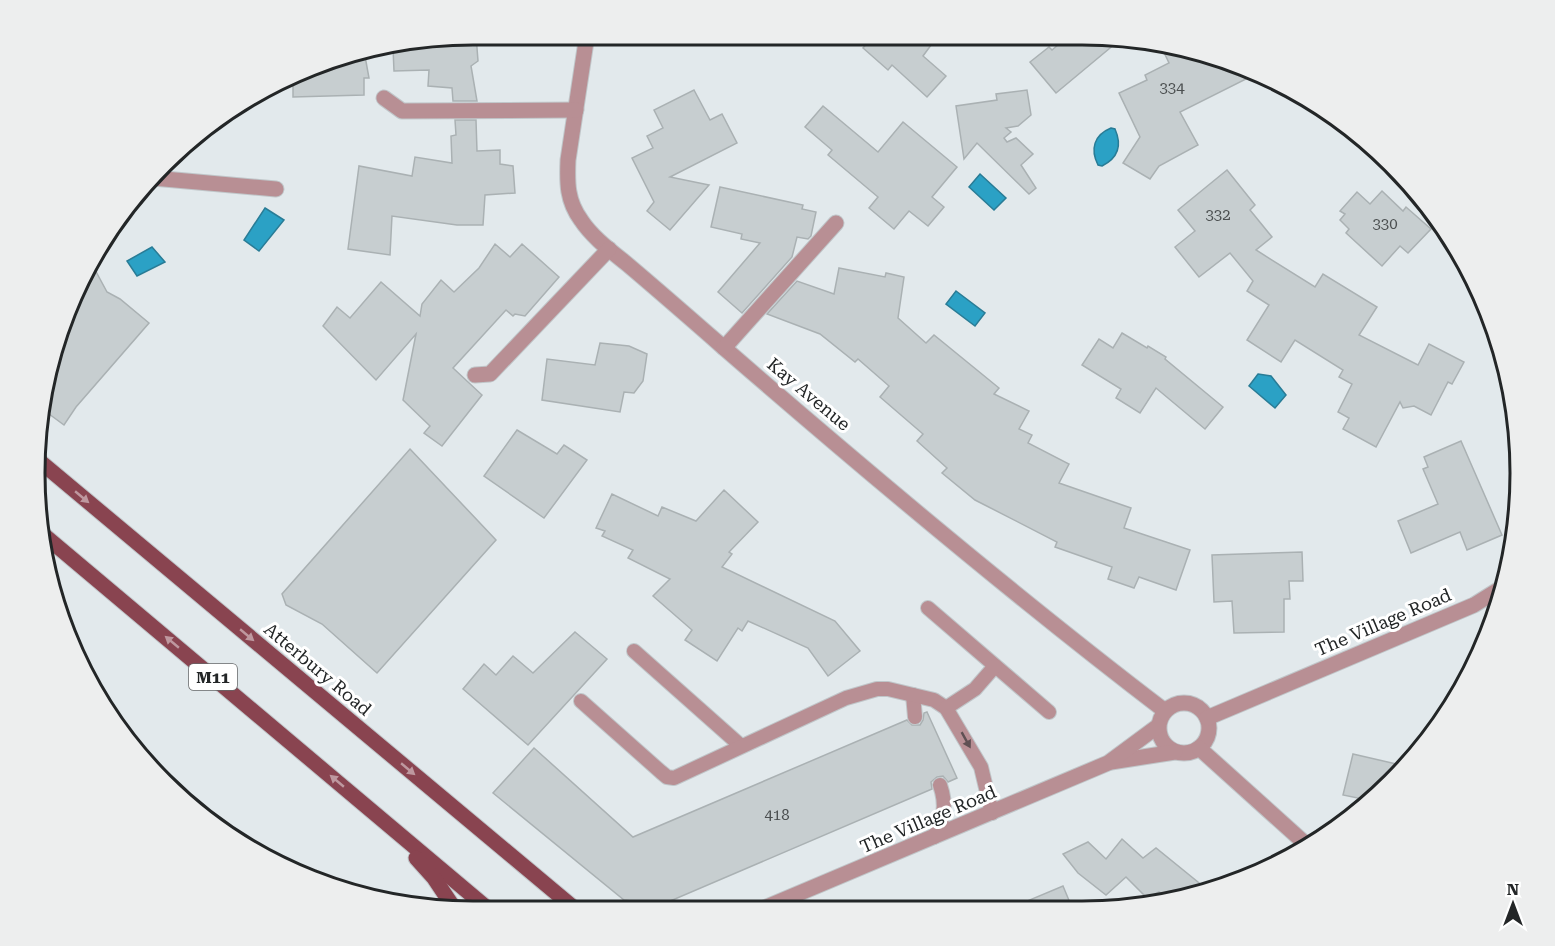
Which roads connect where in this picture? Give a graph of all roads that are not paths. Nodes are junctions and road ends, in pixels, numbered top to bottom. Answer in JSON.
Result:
{"nodes":[{"id":1,"x":586,"y":45,"type":"edge"},
{"id":2,"x":384,"y":98,"type":"dead end"},
{"id":3,"x":576,"y":110,"type":"junction"},
{"id":4,"x":162,"y":179,"type":"edge"},
{"id":5,"x":276,"y":189,"type":"dead end"},
{"id":6,"x":836,"y":224,"type":"dead end"},
{"id":7,"x":609,"y":249,"type":"junction"},
{"id":8,"x":724,"y":348,"type":"junction"},
{"id":9,"x":475,"y":375,"type":"dead end"},
{"id":10,"x":45,"y":466,"type":"edge"},
{"id":11,"x":51,"y":541,"type":"edge"},
{"id":12,"x":1492,"y":594,"type":"edge"},
{"id":13,"x":1489,"y":603,"type":"edge"},
{"id":14,"x":1474,"y":605,"type":"junction"},
{"id":15,"x":928,"y":608,"type":"dead end"},
{"id":16,"x":634,"y":651,"type":"dead end"},
{"id":17,"x":995,"y":666,"type":"junction"},
{"id":18,"x":913,"y":695,"type":"junction"},
{"id":19,"x":581,"y":701,"type":"dead end"},
{"id":20,"x":946,"y":708,"type":"junction"},
{"id":21,"x":1165,"y":711,"type":"junction"},
{"id":22,"x":1049,"y":712,"type":"dead end"},
{"id":23,"x":915,"y":717,"type":"dead end"},
{"id":24,"x":1208,"y":718,"type":"junction"},
{"id":25,"x":1158,"y":726,"type":"junction"},
{"id":26,"x":741,"y":746,"type":"junction"},
{"id":27,"x":1199,"y":748,"type":"junction"},
{"id":28,"x":1175,"y":752,"type":"junction"},
{"id":29,"x":1108,"y":763,"type":"junction"},
{"id":30,"x":940,"y":785,"type":"dead end"},
{"id":31,"x":992,"y":813,"type":"junction"},
{"id":32,"x":382,"y":819,"type":"junction"},
{"id":33,"x":934,"y":837,"type":"junction"},
{"id":34,"x":1302,"y":840,"type":"edge"},
{"id":35,"x":449,"y":900,"type":"edge"},
{"id":36,"x":479,"y":901,"type":"edge"},
{"id":37,"x":566,"y":901,"type":"edge"},
{"id":38,"x":781,"y":901,"type":"edge"}],
"edges":[{"from":1,"to":3,"type":"street","name":"Kay Avenue"},
{"from":2,"to":3,"type":"street"},
{"from":3,"to":7,"type":"street","name":"Kay Avenue"},
{"from":4,"to":5,"type":"street"},
{"from":6,"to":8,"type":"street"},
{"from":7,"to":8,"type":"street","name":"Kay Avenue"},
{"from":7,"to":9,"type":"street"},
{"from":8,"to":21,"type":"street","name":"Kay Avenue"},
{"from":10,"to":37,"type":"main road","name":"Atterbury Road","one_way":true},
{"from":32,"to":11,"type":"main road","number":"M11","one_way":true},
{"from":12,"to":14,"type":"street","name":"The Village Road"},
{"from":13,"to":14,"type":"street","name":"The Village Road"},
{"from":14,"to":24,"type":"street","name":"The Village Road"},
{"from":15,"to":17,"type":"lane"},
{"from":16,"to":26,"type":"lane"},
{"from":17,"to":20,"type":"lane"},
{"from":17,"to":22,"type":"lane"},
{"from":18,"to":20,"type":"lane"},
{"from":18,"to":23,"type":"lane"},
{"from":18,"to":26,"type":"lane"},
{"from":19,"to":26,"type":"lane"},
{"from":20,"to":31,"type":"lane","one_way":true},
{"from":21,"to":24,"type":"street"},
{"from":21,"to":25,"type":"street"},
{"from":24,"to":27,"type":"street"},
{"from":25,"to":28,"type":"street"},
{"from":25,"to":29,"type":"street"},
{"from":27,"to":28,"type":"street"},
{"from":27,"to":34,"type":"street"},
{"from":28,"to":29,"type":"street"},
{"from":29,"to":31,"type":"street","name":"The Village Road"},
{"from":30,"to":33,"type":"lane"},
{"from":31,"to":33,"type":"street","name":"The Village Road"},
{"from":32,"to":35,"type":"main road"},
{"from":32,"to":36,"type":"main road","number":"M11"},
{"from":33,"to":38,"type":"street","name":"The Village Road"}]}
